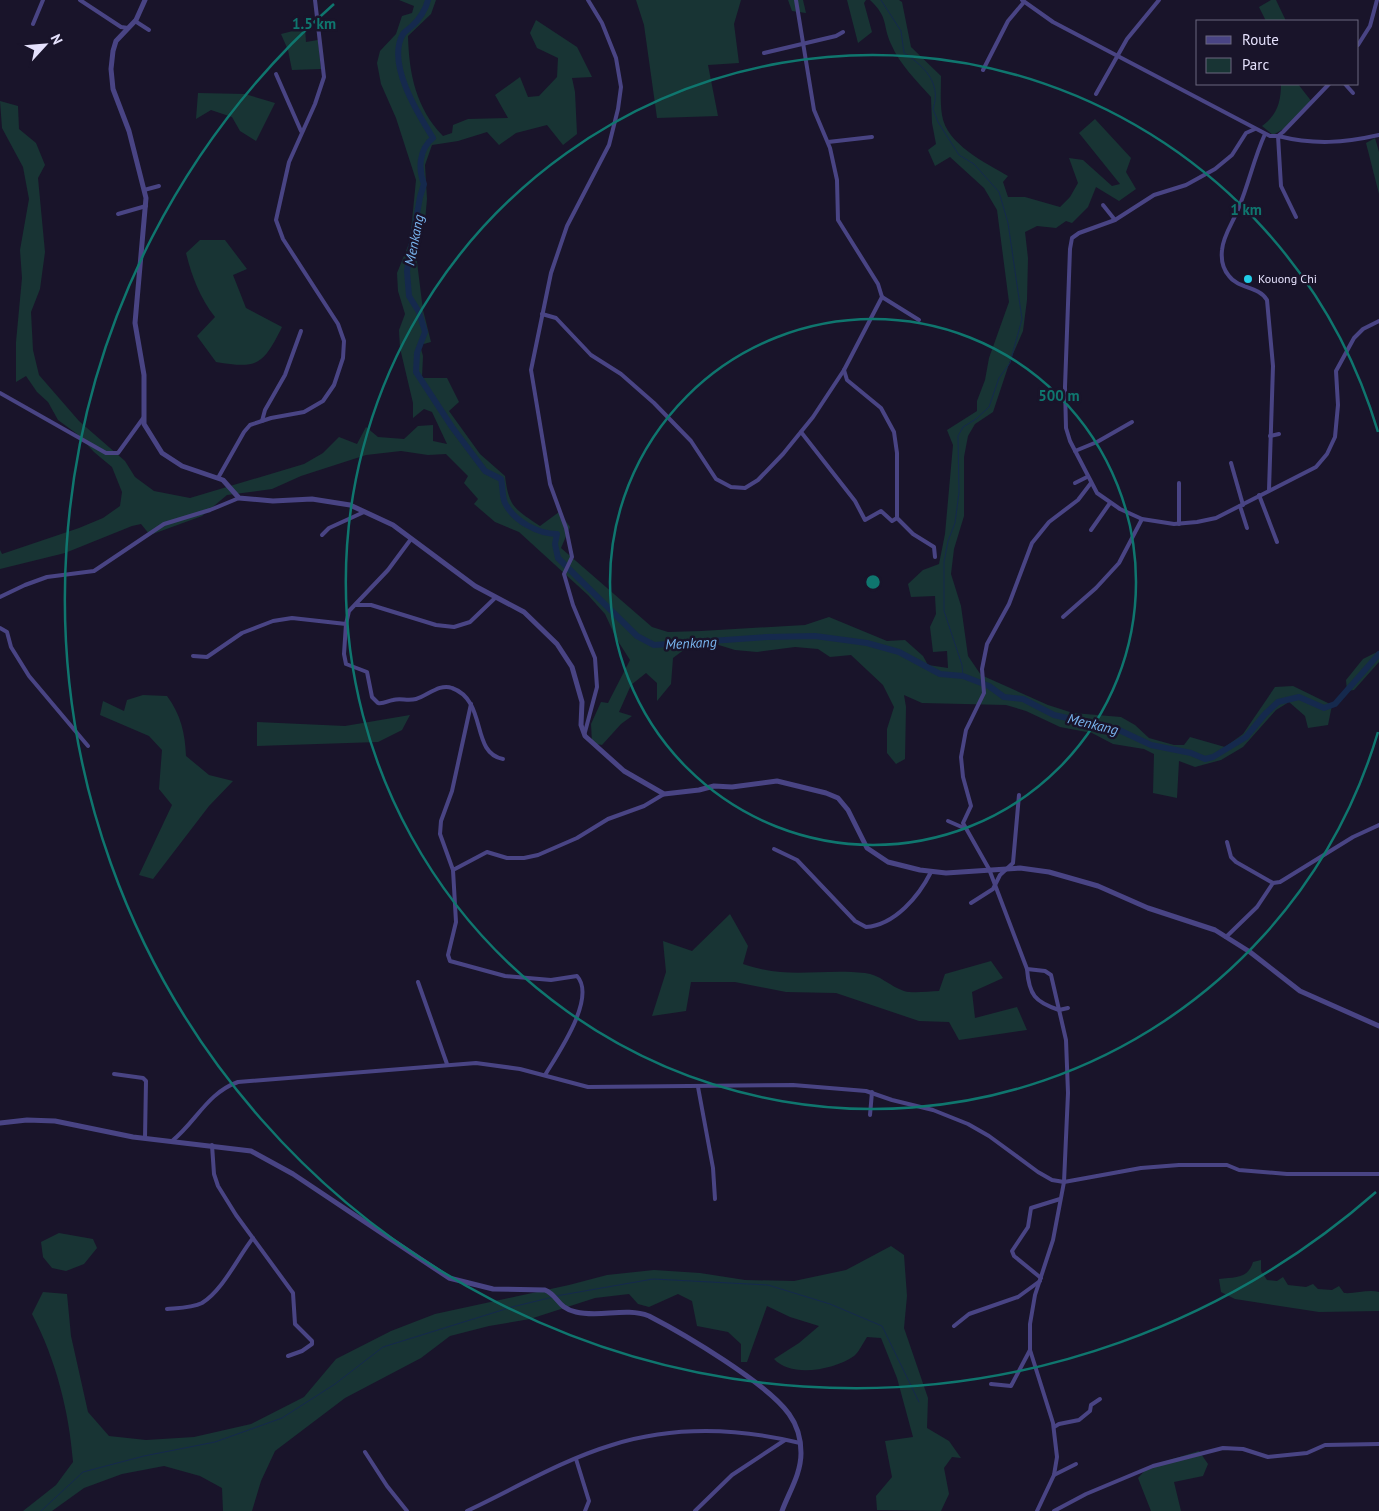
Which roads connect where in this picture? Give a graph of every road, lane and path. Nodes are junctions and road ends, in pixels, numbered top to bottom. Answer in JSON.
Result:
{"nodes":[{"id":1,"x":43,"y":0,"type":"edge"},
{"id":2,"x":80,"y":0,"type":"edge"},
{"id":3,"x":141,"y":0,"type":"edge"},
{"id":4,"x":145,"y":0,"type":"edge"},
{"id":5,"x":315,"y":0,"type":"edge"},
{"id":6,"x":588,"y":0,"type":"edge"},
{"id":7,"x":796,"y":0,"type":"edge"},
{"id":8,"x":1159,"y":0,"type":"edge"},
{"id":9,"x":1376,"y":0,"type":"edge"},
{"id":10,"x":1024,"y":1,"type":"edge"},
{"id":11,"x":136,"y":20,"type":"junction"},
{"id":12,"x":32,"y":24,"type":"dead end"},
{"id":13,"x":128,"y":28,"type":"junction"},
{"id":14,"x":149,"y":30,"type":"dead end"},
{"id":15,"x":844,"y":32,"type":"dead end"},
{"id":16,"x":1359,"y":43,"type":"edge"},
{"id":17,"x":803,"y":44,"type":"junction"},
{"id":18,"x":764,"y":54,"type":"dead end"},
{"id":19,"x":1118,"y":54,"type":"junction"},
{"id":20,"x":983,"y":70,"type":"dead end"},
{"id":21,"x":276,"y":74,"type":"dead end"},
{"id":22,"x":1328,"y":85,"type":"edge"},
{"id":23,"x":1349,"y":86,"type":"edge"},
{"id":24,"x":1353,"y":93,"type":"dead end"},
{"id":25,"x":1096,"y":94,"type":"dead end"},
{"id":26,"x":1255,"y":129,"type":"junction"},
{"id":27,"x":301,"y":131,"type":"junction"},
{"id":28,"x":1265,"y":134,"type":"junction"},
{"id":29,"x":1379,"y":135,"type":"edge"},
{"id":30,"x":1278,"y":136,"type":"junction"},
{"id":31,"x":872,"y":137,"type":"dead end"},
{"id":32,"x":828,"y":142,"type":"junction"},
{"id":33,"x":160,"y":186,"type":"dead end"},
{"id":34,"x":144,"y":190,"type":"junction"},
{"id":35,"x":146,"y":206,"type":"junction"},
{"id":36,"x":1103,"y":206,"type":"dead end"},
{"id":37,"x":118,"y":214,"type":"dead end"},
{"id":38,"x":1296,"y":217,"type":"dead end"},
{"id":39,"x":1115,"y":220,"type":"junction"},
{"id":40,"x":882,"y":297,"type":"junction"},
{"id":41,"x":542,"y":314,"type":"junction"},
{"id":42,"x":919,"y":320,"type":"dead end"},
{"id":43,"x":1379,"y":321,"type":"edge"},
{"id":44,"x":301,"y":331,"type":"dead end"},
{"id":45,"x":844,"y":370,"type":"junction"},
{"id":46,"x":0,"y":393,"type":"edge"},
{"id":47,"x":144,"y":417,"type":"junction"},
{"id":48,"x":262,"y":421,"type":"junction"},
{"id":49,"x":1132,"y":422,"type":"dead end"},
{"id":50,"x":801,"y":432,"type":"junction"},
{"id":51,"x":1279,"y":434,"type":"dead end"},
{"id":52,"x":1270,"y":436,"type":"junction"},
{"id":53,"x":1075,"y":451,"type":"junction"},
{"id":54,"x":1231,"y":463,"type":"dead end"},
{"id":55,"x":1087,"y":477,"type":"junction"},
{"id":56,"x":218,"y":478,"type":"junction"},
{"id":57,"x":1075,"y":483,"type":"dead end"},
{"id":58,"x":1091,"y":483,"type":"junction"},
{"id":59,"x":1179,"y":483,"type":"dead end"},
{"id":60,"x":1269,"y":490,"type":"junction"},
{"id":61,"x":1259,"y":495,"type":"junction"},
{"id":62,"x":239,"y":498,"type":"junction"},
{"id":63,"x":1110,"y":503,"type":"junction"},
{"id":64,"x":1241,"y":505,"type":"junction"},
{"id":65,"x":364,"y":512,"type":"junction"},
{"id":66,"x":897,"y":518,"type":"junction"},
{"id":67,"x":1142,"y":519,"type":"junction"},
{"id":68,"x":1179,"y":524,"type":"junction"},
{"id":69,"x":1247,"y":528,"type":"dead end"},
{"id":70,"x":1091,"y":530,"type":"dead end"},
{"id":71,"x":322,"y":535,"type":"dead end"},
{"id":72,"x":411,"y":539,"type":"junction"},
{"id":73,"x":1277,"y":542,"type":"dead end"},
{"id":74,"x":935,"y":557,"type":"dead end"},
{"id":75,"x":0,"y":597,"type":"edge"},
{"id":76,"x":495,"y":598,"type":"junction"},
{"id":77,"x":355,"y":606,"type":"junction"},
{"id":78,"x":1063,"y":617,"type":"dead end"},
{"id":79,"x":346,"y":624,"type":"junction"},
{"id":80,"x":0,"y":628,"type":"edge"},
{"id":81,"x":193,"y":656,"type":"dead end"},
{"id":82,"x":471,"y":704,"type":"junction"},
{"id":83,"x":585,"y":736,"type":"junction"},
{"id":84,"x":88,"y":746,"type":"dead end"},
{"id":85,"x":503,"y":759,"type":"dead end"},
{"id":86,"x":664,"y":794,"type":"junction"},
{"id":87,"x":1019,"y":795,"type":"dead end"},
{"id":88,"x":948,"y":821,"type":"dead end"},
{"id":89,"x":1379,"y":825,"type":"edge"},
{"id":90,"x":966,"y":829,"type":"junction"},
{"id":91,"x":1227,"y":842,"type":"dead end"},
{"id":92,"x":774,"y":849,"type":"dead end"},
{"id":93,"x":1010,"y":868,"type":"junction"},
{"id":94,"x":989,"y":869,"type":"junction"},
{"id":95,"x":453,"y":870,"type":"junction"},
{"id":96,"x":931,"y":872,"type":"junction"},
{"id":97,"x":1273,"y":883,"type":"junction"},
{"id":98,"x":995,"y":887,"type":"junction"},
{"id":99,"x":971,"y":903,"type":"dead end"},
{"id":100,"x":1226,"y":936,"type":"junction"},
{"id":101,"x":1027,"y":969,"type":"junction"},
{"id":102,"x":418,"y":982,"type":"dead end"},
{"id":103,"x":1068,"y":1008,"type":"dead end"},
{"id":104,"x":1058,"y":1010,"type":"junction"},
{"id":105,"x":1379,"y":1026,"type":"edge"},
{"id":106,"x":447,"y":1064,"type":"junction"},
{"id":107,"x":114,"y":1074,"type":"dead end"},
{"id":108,"x":545,"y":1075,"type":"junction"},
{"id":109,"x":698,"y":1088,"type":"junction"},
{"id":110,"x":872,"y":1092,"type":"junction"},
{"id":111,"x":870,"y":1115,"type":"dead end"},
{"id":112,"x":0,"y":1123,"type":"edge"},
{"id":113,"x":145,"y":1138,"type":"junction"},
{"id":114,"x":172,"y":1141,"type":"junction"},
{"id":115,"x":212,"y":1145,"type":"junction"},
{"id":116,"x":1379,"y":1174,"type":"edge"},
{"id":117,"x":1064,"y":1182,"type":"junction"},
{"id":118,"x":714,"y":1199,"type":"dead end"},
{"id":119,"x":1060,"y":1199,"type":"junction"},
{"id":120,"x":253,"y":1238,"type":"junction"},
{"id":121,"x":1040,"y":1280,"type":"junction"},
{"id":122,"x":167,"y":1309,"type":"dead end"},
{"id":123,"x":954,"y":1326,"type":"dead end"},
{"id":124,"x":1030,"y":1350,"type":"junction"},
{"id":125,"x":288,"y":1356,"type":"dead end"},
{"id":126,"x":991,"y":1384,"type":"dead end"},
{"id":127,"x":1100,"y":1399,"type":"dead end"},
{"id":128,"x":1054,"y":1427,"type":"junction"},
{"id":129,"x":786,"y":1440,"type":"junction"},
{"id":130,"x":800,"y":1443,"type":"junction"},
{"id":131,"x":1379,"y":1444,"type":"edge"},
{"id":132,"x":365,"y":1452,"type":"dead end"},
{"id":133,"x":576,"y":1459,"type":"junction"},
{"id":134,"x":1076,"y":1464,"type":"dead end"},
{"id":135,"x":1054,"y":1475,"type":"junction"},
{"id":136,"x":406,"y":1511,"type":"edge"},
{"id":137,"x":467,"y":1511,"type":"edge"},
{"id":138,"x":585,"y":1511,"type":"edge"},
{"id":139,"x":695,"y":1511,"type":"edge"},
{"id":140,"x":782,"y":1511,"type":"edge"},
{"id":141,"x":1037,"y":1511,"type":"edge"},
{"id":142,"x":1054,"y":1511,"type":"edge"}],
"edges":[{"from":1,"to":12,"type":"street"},
{"from":2,"to":13,"type":"street"},
{"from":3,"to":11,"type":"street"},
{"from":4,"to":11,"type":"street"},
{"from":5,"to":27,"type":"street"},
{"from":6,"to":41,"type":"street"},
{"from":7,"to":17,"type":"street"},
{"from":8,"to":19,"type":"street"},
{"from":9,"to":16,"type":"street"},
{"from":10,"to":19,"type":"street"},
{"from":10,"to":20,"type":"street"},
{"from":11,"to":13,"type":"street"},
{"from":11,"to":14,"type":"street"},
{"from":13,"to":34,"type":"street"},
{"from":15,"to":17,"type":"street"},
{"from":17,"to":18,"type":"street"},
{"from":17,"to":32,"type":"street"},
{"from":19,"to":25,"type":"street"},
{"from":19,"to":26,"type":"street"},
{"from":21,"to":27,"type":"street"},
{"from":22,"to":30,"type":"street"},
{"from":23,"to":24,"type":"street"},
{"from":26,"to":28,"type":"street"},
{"from":26,"to":39,"type":"street"},
{"from":27,"to":48,"type":"street"},
{"from":28,"to":30,"type":"street"},
{"from":28,"to":52,"type":"street"},
{"from":29,"to":30,"type":"street"},
{"from":30,"to":38,"type":"street"},
{"from":31,"to":32,"type":"street"},
{"from":32,"to":40,"type":"street"},
{"from":33,"to":34,"type":"street"},
{"from":34,"to":35,"type":"street"},
{"from":35,"to":37,"type":"street"},
{"from":35,"to":47,"type":"street"},
{"from":36,"to":39,"type":"street"},
{"from":39,"to":53,"type":"street"},
{"from":40,"to":42,"type":"street"},
{"from":40,"to":45,"type":"street"},
{"from":41,"to":50,"type":"street"},
{"from":41,"to":83,"type":"street"},
{"from":43,"to":60,"type":"street"},
{"from":44,"to":48,"type":"street"},
{"from":45,"to":50,"type":"street"},
{"from":45,"to":66,"type":"street"},
{"from":46,"to":47,"type":"street"},
{"from":47,"to":56,"type":"street"},
{"from":48,"to":56,"type":"street"},
{"from":49,"to":53,"type":"street"},
{"from":50,"to":66,"type":"street"},
{"from":51,"to":52,"type":"street"},
{"from":52,"to":60,"type":"street"},
{"from":53,"to":55,"type":"street"},
{"from":54,"to":64,"type":"street"},
{"from":55,"to":57,"type":"street"},
{"from":55,"to":58,"type":"street"},
{"from":56,"to":62,"type":"street"},
{"from":58,"to":63,"type":"street"},
{"from":58,"to":90,"type":"street"},
{"from":59,"to":68,"type":"street"},
{"from":60,"to":61,"type":"street"},
{"from":61,"to":64,"type":"street"},
{"from":61,"to":73,"type":"street"},
{"from":62,"to":65,"type":"street"},
{"from":62,"to":75,"type":"street"},
{"from":63,"to":67,"type":"street"},
{"from":63,"to":70,"type":"street"},
{"from":64,"to":68,"type":"street"},
{"from":64,"to":69,"type":"street"},
{"from":65,"to":71,"type":"street"},
{"from":65,"to":72,"type":"street"},
{"from":66,"to":74,"type":"street"},
{"from":67,"to":68,"type":"street"},
{"from":67,"to":78,"type":"street"},
{"from":72,"to":76,"type":"street"},
{"from":72,"to":77,"type":"street"},
{"from":76,"to":77,"type":"street"},
{"from":76,"to":83,"type":"street"},
{"from":77,"to":79,"type":"street"},
{"from":79,"to":81,"type":"street"},
{"from":79,"to":82,"type":"street"},
{"from":80,"to":84,"type":"street"},
{"from":82,"to":85,"type":"street"},
{"from":82,"to":95,"type":"street"},
{"from":83,"to":86,"type":"street"},
{"from":86,"to":95,"type":"street"},
{"from":86,"to":96,"type":"street"},
{"from":87,"to":93,"type":"street"},
{"from":88,"to":90,"type":"street"},
{"from":89,"to":97,"type":"street"},
{"from":90,"to":94,"type":"street"},
{"from":91,"to":97,"type":"street"},
{"from":92,"to":96,"type":"street"},
{"from":93,"to":94,"type":"street"},
{"from":93,"to":98,"type":"street"},
{"from":93,"to":100,"type":"street"},
{"from":94,"to":96,"type":"street"},
{"from":94,"to":98,"type":"street"},
{"from":95,"to":108,"type":"street"},
{"from":97,"to":100,"type":"street"},
{"from":98,"to":99,"type":"street"},
{"from":98,"to":101,"type":"street"},
{"from":100,"to":105,"type":"street"},
{"from":101,"to":104,"type":"street"},
{"from":101,"to":104,"type":"street"},
{"from":102,"to":106,"type":"street"},
{"from":103,"to":104,"type":"street"},
{"from":104,"to":117,"type":"street"},
{"from":106,"to":108,"type":"street"},
{"from":106,"to":114,"type":"street"},
{"from":107,"to":113,"type":"street"},
{"from":108,"to":109,"type":"street"},
{"from":109,"to":110,"type":"street"},
{"from":109,"to":118,"type":"street"},
{"from":110,"to":111,"type":"street"},
{"from":110,"to":117,"type":"street"},
{"from":112,"to":113,"type":"street"},
{"from":113,"to":114,"type":"street"},
{"from":114,"to":115,"type":"street"},
{"from":115,"to":120,"type":"street"},
{"from":115,"to":130,"type":"street"},
{"from":116,"to":117,"type":"street"},
{"from":117,"to":119,"type":"street"},
{"from":119,"to":121,"type":"street"},
{"from":119,"to":121,"type":"street"},
{"from":120,"to":122,"type":"street"},
{"from":120,"to":125,"type":"street"},
{"from":121,"to":123,"type":"street"},
{"from":121,"to":124,"type":"street"},
{"from":124,"to":126,"type":"street"},
{"from":124,"to":128,"type":"street"},
{"from":127,"to":128,"type":"street"},
{"from":128,"to":135,"type":"street"},
{"from":129,"to":130,"type":"street"},
{"from":129,"to":133,"type":"street"},
{"from":129,"to":139,"type":"street"},
{"from":130,"to":140,"type":"street"},
{"from":131,"to":142,"type":"street"},
{"from":132,"to":136,"type":"street"},
{"from":133,"to":137,"type":"street"},
{"from":133,"to":138,"type":"street"},
{"from":134,"to":135,"type":"street"},
{"from":135,"to":141,"type":"street"}]}
